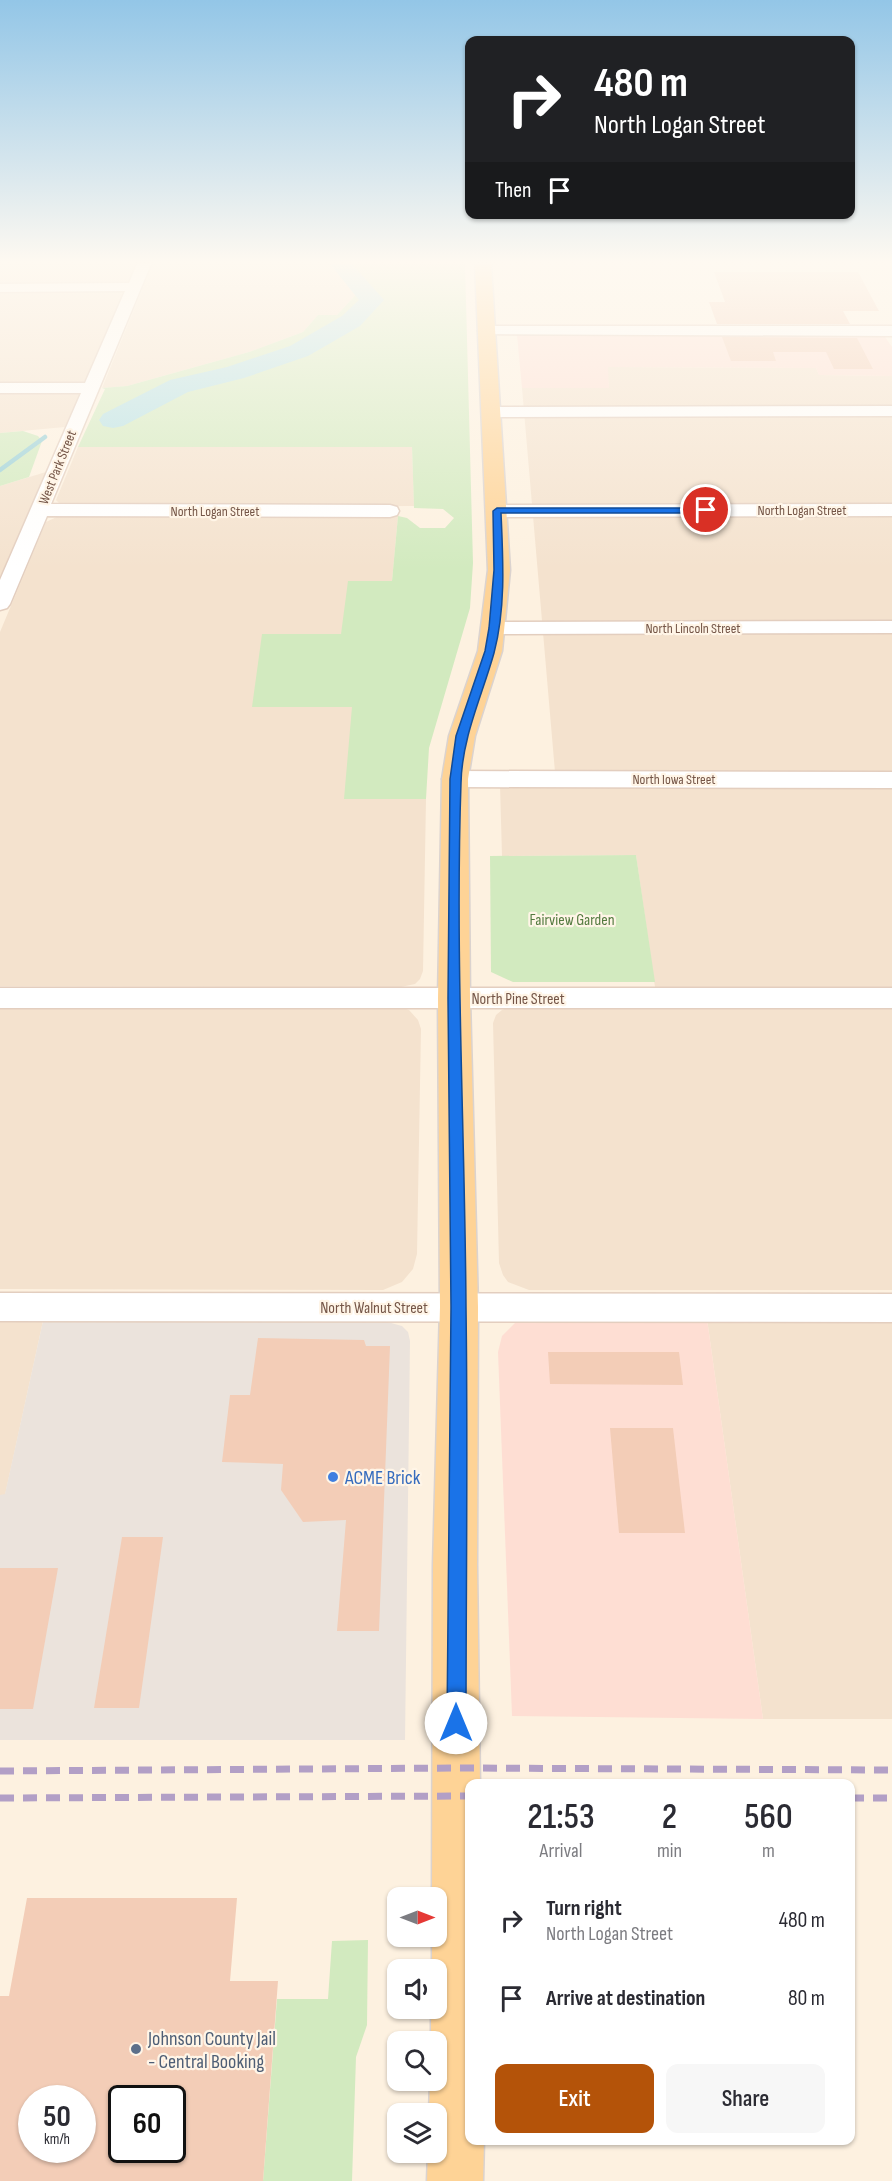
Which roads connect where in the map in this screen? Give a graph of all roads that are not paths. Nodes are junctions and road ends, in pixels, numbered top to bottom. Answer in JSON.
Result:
{"nodes":[{"id":1,"x":100,"y":366,"type":"edge"},
{"id":2,"x":488,"y":366,"type":"edge"},
{"id":3,"x":0,"y":388,"type":"edge"},
{"id":4,"x":90,"y":388,"type":"junction"},
{"id":5,"x":892,"y":411,"type":"edge"},
{"id":6,"x":491,"y":412,"type":"junction"},
{"id":7,"x":40,"y":510,"type":"junction"},
{"id":8,"x":892,"y":510,"type":"edge"},
{"id":9,"x":390,"y":511,"type":"dead end"},
{"id":10,"x":497,"y":511,"type":"junction"},
{"id":11,"x":0,"y":604,"type":"edge"},
{"id":12,"x":892,"y":627,"type":"edge"},
{"id":13,"x":494,"y":628,"type":"junction"},
{"id":14,"x":455,"y":779,"type":"junction"},
{"id":15,"x":892,"y":780,"type":"edge"},
{"id":16,"x":0,"y":998,"type":"edge"},
{"id":17,"x":454,"y":998,"type":"junction"},
{"id":18,"x":892,"y":998,"type":"edge"},
{"id":19,"x":0,"y":1307,"type":"edge"},
{"id":20,"x":459,"y":1307,"type":"junction"},
{"id":21,"x":892,"y":1308,"type":"edge"},
{"id":22,"x":455,"y":2181,"type":"edge"}],
"edges":[{"from":1,"to":4,"type":"street","name":"West Park Street"},
{"from":2,"to":6,"type":"main road"},
{"from":3,"to":4,"type":"street"},
{"from":4,"to":7,"type":"street","name":"West Park Street"},
{"from":5,"to":6,"type":"street"},
{"from":6,"to":10,"type":"main road"},
{"from":7,"to":9,"type":"street","name":"North Logan Street"},
{"from":7,"to":11,"type":"street","name":"West Park Street"},
{"from":8,"to":10,"type":"street","name":"North Logan Street"},
{"from":10,"to":13,"type":"main road"},
{"from":12,"to":13,"type":"street","name":"North Lincoln Street"},
{"from":13,"to":14,"type":"main road"},
{"from":14,"to":15,"type":"street","name":"North Iowa Street"},
{"from":14,"to":17,"type":"main road"},
{"from":16,"to":17,"type":"street","name":"North Pine Street"},
{"from":17,"to":18,"type":"street","name":"North Pine Street"},
{"from":17,"to":20,"type":"main road"},
{"from":19,"to":20,"type":"street","name":"North Walnut Street"},
{"from":20,"to":21,"type":"street","name":"North Walnut Street"},
{"from":20,"to":22,"type":"main road"}]}
